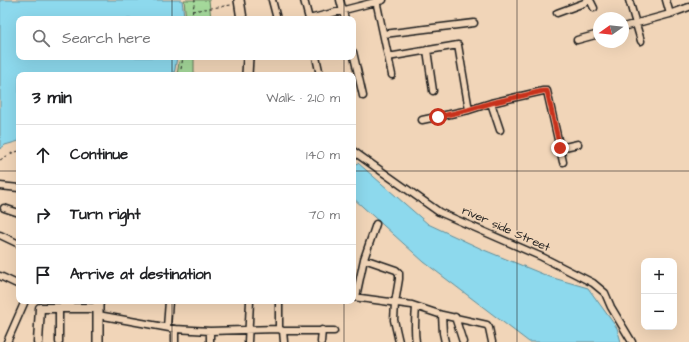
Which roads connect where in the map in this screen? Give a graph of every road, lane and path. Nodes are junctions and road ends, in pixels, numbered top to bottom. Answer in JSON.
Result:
{"nodes":[{"id":1,"x":195,"y":0,"type":"edge"},
{"id":2,"x":272,"y":0,"type":"edge"},
{"id":3,"x":304,"y":0,"type":"edge"},
{"id":4,"x":340,"y":0,"type":"edge"},
{"id":5,"x":379,"y":0,"type":"edge"},
{"id":6,"x":589,"y":0,"type":"edge"},
{"id":7,"x":630,"y":0,"type":"edge"},
{"id":8,"x":666,"y":0,"type":"edge"},
{"id":9,"x":240,"y":2,"type":"edge"},
{"id":10,"x":689,"y":7,"type":"edge"},
{"id":11,"x":594,"y":8,"type":"dead end"},
{"id":12,"x":343,"y":10,"type":"junction"},
{"id":13,"x":192,"y":11,"type":"junction"},
{"id":14,"x":557,"y":13,"type":"dead end"},
{"id":15,"x":670,"y":14,"type":"junction"},
{"id":16,"x":191,"y":16,"type":"edge"},
{"id":17,"x":242,"y":16,"type":"edge"},
{"id":18,"x":277,"y":16,"type":"edge"},
{"id":19,"x":308,"y":16,"type":"edge"},
{"id":20,"x":320,"y":16,"type":"edge"},
{"id":21,"x":344,"y":16,"type":"edge"},
{"id":22,"x":474,"y":23,"type":"dead end"},
{"id":23,"x":636,"y":24,"type":"junction"},
{"id":24,"x":629,"y":26,"type":"edge"},
{"id":25,"x":384,"y":34,"type":"junction"},
{"id":26,"x":593,"y":36,"type":"edge"},
{"id":27,"x":577,"y":40,"type":"dead end"},
{"id":28,"x":641,"y":42,"type":"dead end"},
{"id":29,"x":427,"y":50,"type":"junction"},
{"id":30,"x":388,"y":57,"type":"junction"},
{"id":31,"x":182,"y":60,"type":"edge"},
{"id":32,"x":248,"y":60,"type":"edge"},
{"id":33,"x":317,"y":60,"type":"edge"},
{"id":34,"x":355,"y":60,"type":"edge"},
{"id":35,"x":180,"y":72,"type":"edge"},
{"id":36,"x":246,"y":72,"type":"edge"},
{"id":37,"x":319,"y":72,"type":"edge"},
{"id":38,"x":392,"y":74,"type":"dead end"},
{"id":39,"x":432,"y":91,"type":"dead end"},
{"id":40,"x":363,"y":96,"type":"dead end"},
{"id":41,"x":491,"y":103,"type":"junction"},
{"id":42,"x":468,"y":110,"type":"junction"},
{"id":43,"x":422,"y":120,"type":"dead end"},
{"id":44,"x":500,"y":130,"type":"dead end"},
{"id":45,"x":578,"y":144,"type":"dead end"},
{"id":46,"x":560,"y":148,"type":"junction"},
{"id":47,"x":16,"y":152,"type":"edge"},
{"id":48,"x":356,"y":153,"type":"edge"},
{"id":49,"x":0,"y":160,"type":"edge"},
{"id":50,"x":563,"y":162,"type":"dead end"},
{"id":51,"x":0,"y":186,"type":"edge"},
{"id":52,"x":16,"y":188,"type":"edge"},
{"id":53,"x":4,"y":208,"type":"dead end"},
{"id":54,"x":16,"y":212,"type":"edge"},
{"id":55,"x":376,"y":224,"type":"dead end"},
{"id":56,"x":0,"y":235,"type":"edge"},
{"id":57,"x":16,"y":243,"type":"edge"},
{"id":58,"x":364,"y":259,"type":"junction"},
{"id":59,"x":0,"y":276,"type":"edge"},
{"id":60,"x":16,"y":284,"type":"edge"},
{"id":61,"x":356,"y":289,"type":"edge"},
{"id":62,"x":356,"y":297,"type":"edge"},
{"id":63,"x":395,"y":302,"type":"junction"},
{"id":64,"x":24,"y":304,"type":"edge"},
{"id":65,"x":169,"y":304,"type":"edge"},
{"id":66,"x":250,"y":304,"type":"edge"},
{"id":67,"x":279,"y":304,"type":"edge"},
{"id":68,"x":416,"y":307,"type":"junction"},
{"id":69,"x":60,"y":308,"type":"junction"},
{"id":70,"x":99,"y":308,"type":"edge"},
{"id":71,"x":442,"y":315,"type":"junction"},
{"id":72,"x":455,"y":317,"type":"junction"},
{"id":73,"x":167,"y":328,"type":"junction"},
{"id":74,"x":175,"y":329,"type":"junction"},
{"id":75,"x":248,"y":330,"type":"junction"},
{"id":76,"x":281,"y":330,"type":"junction"},
{"id":77,"x":322,"y":330,"type":"junction"},
{"id":78,"x":210,"y":331,"type":"junction"},
{"id":79,"x":334,"y":331,"type":"dead end"},
{"id":80,"x":7,"y":342,"type":"edge"},
{"id":81,"x":38,"y":342,"type":"edge"},
{"id":82,"x":59,"y":342,"type":"edge"},
{"id":83,"x":98,"y":342,"type":"edge"},
{"id":84,"x":175,"y":342,"type":"edge"},
{"id":85,"x":210,"y":342,"type":"edge"},
{"id":86,"x":248,"y":342,"type":"edge"},
{"id":87,"x":284,"y":342,"type":"edge"},
{"id":88,"x":321,"y":342,"type":"edge"},
{"id":89,"x":398,"y":342,"type":"edge"},
{"id":90,"x":416,"y":342,"type":"edge"},
{"id":91,"x":445,"y":342,"type":"edge"},
{"id":92,"x":463,"y":342,"type":"edge"},
{"id":93,"x":492,"y":342,"type":"edge"},
{"id":94,"x":632,"y":342,"type":"edge"}],
"edges":[{"from":1,"to":13,"type":"path"},
{"from":2,"to":18,"type":"street"},
{"from":3,"to":19,"type":"street"},
{"from":4,"to":12,"type":"street"},
{"from":5,"to":12,"type":"street"},
{"from":5,"to":25,"type":"street"},
{"from":6,"to":11,"type":"street"},
{"from":6,"to":14,"type":"street"},
{"from":7,"to":23,"type":"street"},
{"from":8,"to":15,"type":"street"},
{"from":9,"to":13,"type":"path"},
{"from":9,"to":17,"type":"main road"},
{"from":10,"to":15,"type":"street"},
{"from":12,"to":20,"type":"street"},
{"from":12,"to":21,"type":"street"},
{"from":13,"to":16,"type":"path"},
{"from":15,"to":23,"type":"street"},
{"from":22,"to":25,"type":"street"},
{"from":23,"to":24,"type":"street"},
{"from":23,"to":28,"type":"street"},
{"from":25,"to":30,"type":"street"},
{"from":26,"to":27,"type":"street"},
{"from":29,"to":30,"type":"street"},
{"from":29,"to":39,"type":"street"},
{"from":29,"to":42,"type":"street"},
{"from":30,"to":38,"type":"street"},
{"from":31,"to":35,"type":"path"},
{"from":32,"to":36,"type":"main road"},
{"from":33,"to":37,"type":"street"},
{"from":34,"to":40,"type":"street"},
{"from":41,"to":42,"type":"street"},
{"from":41,"to":44,"type":"street"},
{"from":41,"to":46,"type":"street"},
{"from":42,"to":43,"type":"street"},
{"from":45,"to":46,"type":"street"},
{"from":46,"to":50,"type":"street"},
{"from":47,"to":49,"type":"path"},
{"from":48,"to":94,"type":"street","name":"river side Street"},
{"from":51,"to":52,"type":"street"},
{"from":53,"to":54,"type":"street"},
{"from":55,"to":58,"type":"street"},
{"from":56,"to":57,"type":"street"},
{"from":58,"to":61,"type":"street"},
{"from":58,"to":63,"type":"street"},
{"from":59,"to":60,"type":"street"},
{"from":62,"to":63,"type":"street"},
{"from":63,"to":68,"type":"street"},
{"from":63,"to":89,"type":"street"},
{"from":64,"to":80,"type":"street"},
{"from":65,"to":73,"type":"street"},
{"from":66,"to":75,"type":"street"},
{"from":67,"to":76,"type":"street"},
{"from":68,"to":71,"type":"street"},
{"from":68,"to":90,"type":"street"},
{"from":69,"to":70,"type":"street"},
{"from":69,"to":81,"type":"street"},
{"from":69,"to":82,"type":"street"},
{"from":70,"to":73,"type":"street"},
{"from":70,"to":83,"type":"main road"},
{"from":71,"to":72,"type":"street"},
{"from":71,"to":91,"type":"street"},
{"from":72,"to":92,"type":"street"},
{"from":72,"to":93,"type":"street"},
{"from":73,"to":74,"type":"street"},
{"from":74,"to":78,"type":"street"},
{"from":74,"to":84,"type":"street"},
{"from":75,"to":76,"type":"street"},
{"from":75,"to":78,"type":"street"},
{"from":75,"to":86,"type":"street"},
{"from":76,"to":77,"type":"street"},
{"from":76,"to":87,"type":"street"},
{"from":77,"to":79,"type":"street"},
{"from":77,"to":88,"type":"street"},
{"from":78,"to":85,"type":"street"}]}
